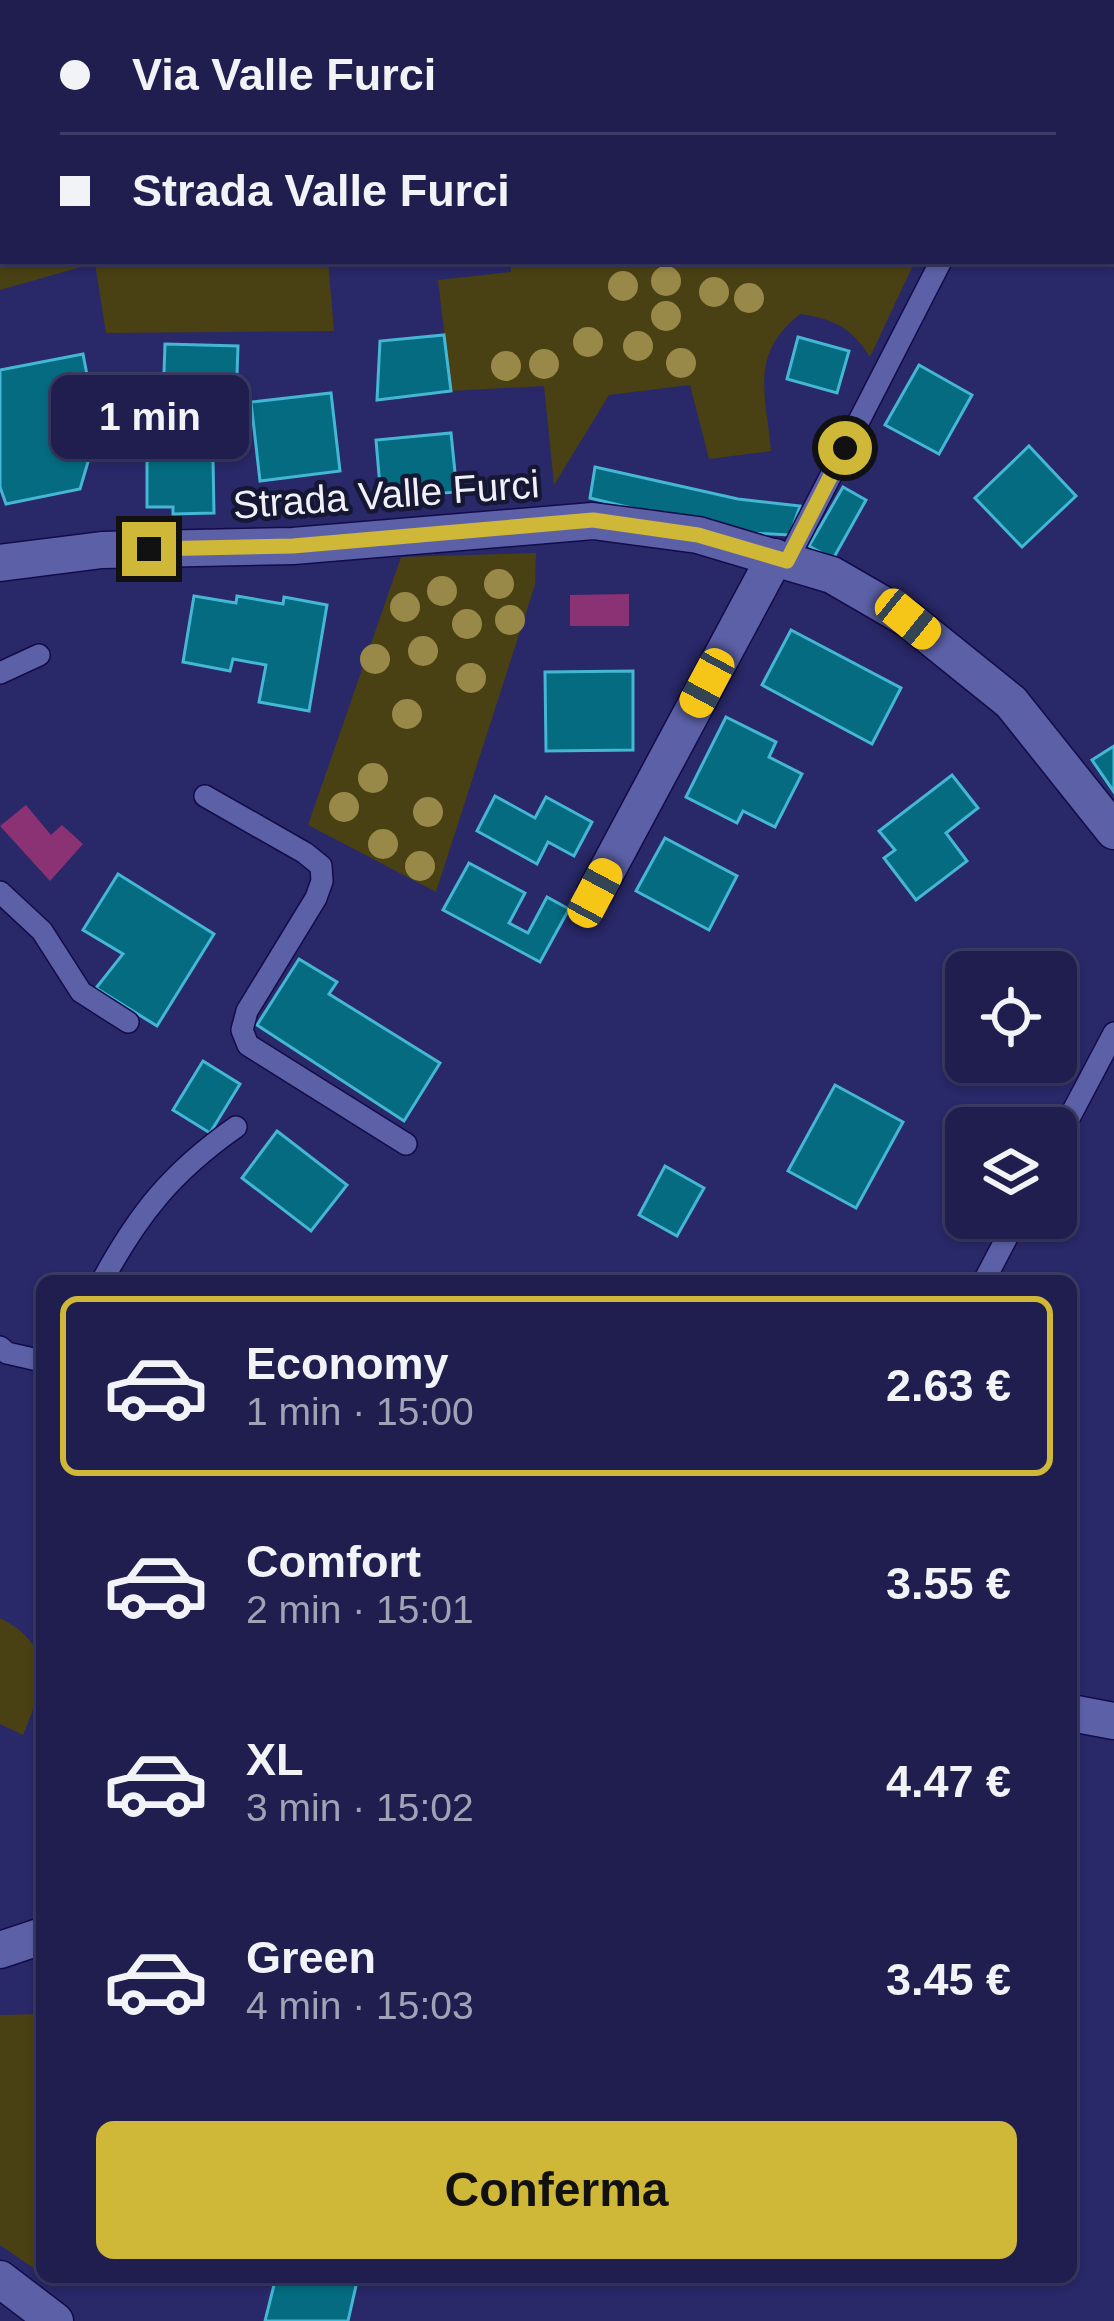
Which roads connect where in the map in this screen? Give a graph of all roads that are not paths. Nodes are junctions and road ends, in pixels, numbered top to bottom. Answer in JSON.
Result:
{"nodes":[{"id":1,"x":938,"y":264,"type":"edge"},
{"id":2,"x":781,"y":559,"type":"junction"},
{"id":3,"x":0,"y":562,"type":"edge"},
{"id":4,"x":39,"y":655,"type":"dead end"},
{"id":5,"x":0,"y":673,"type":"edge"},
{"id":6,"x":205,"y":796,"type":"dead end"},
{"id":7,"x":1114,"y":831,"type":"edge"},
{"id":8,"x":0,"y":892,"type":"edge"},
{"id":9,"x":595,"y":893,"type":"dead end"},
{"id":10,"x":128,"y":1022,"type":"dead end"},
{"id":11,"x":1114,"y":1033,"type":"edge"},
{"id":12,"x":1075,"y":1107,"type":"edge"},
{"id":13,"x":236,"y":1127,"type":"dead end"},
{"id":14,"x":406,"y":1144,"type":"dead end"},
{"id":15,"x":1006,"y":1239,"type":"edge"},
{"id":16,"x":106,"y":1275,"type":"edge"},
{"id":17,"x":986,"y":1275,"type":"edge"},
{"id":18,"x":0,"y":1347,"type":"edge"},
{"id":19,"x":36,"y":1360,"type":"edge"},
{"id":20,"x":1077,"y":1714,"type":"edge"},
{"id":21,"x":1114,"y":1721,"type":"edge"},
{"id":22,"x":36,"y":1938,"type":"edge"},
{"id":23,"x":0,"y":1950,"type":"edge"},
{"id":24,"x":0,"y":2279,"type":"edge"},
{"id":25,"x":56,"y":2321,"type":"edge"}],
"edges":[{"from":1,"to":2,"type":"lane"},
{"from":2,"to":3,"type":"street","name":"Strada Valle Furci"},
{"from":2,"to":7,"type":"street","name":"Strada Valle Furci"},
{"from":2,"to":9,"type":"street"},
{"from":4,"to":5,"type":"lane"},
{"from":6,"to":14,"type":"lane"},
{"from":8,"to":10,"type":"lane"},
{"from":11,"to":12,"type":"lane"},
{"from":13,"to":16,"type":"lane"},
{"from":15,"to":17,"type":"lane"},
{"from":18,"to":19,"type":"lane"},
{"from":20,"to":21,"type":"street"},
{"from":22,"to":23,"type":"street"},
{"from":24,"to":25,"type":"street"}]}
